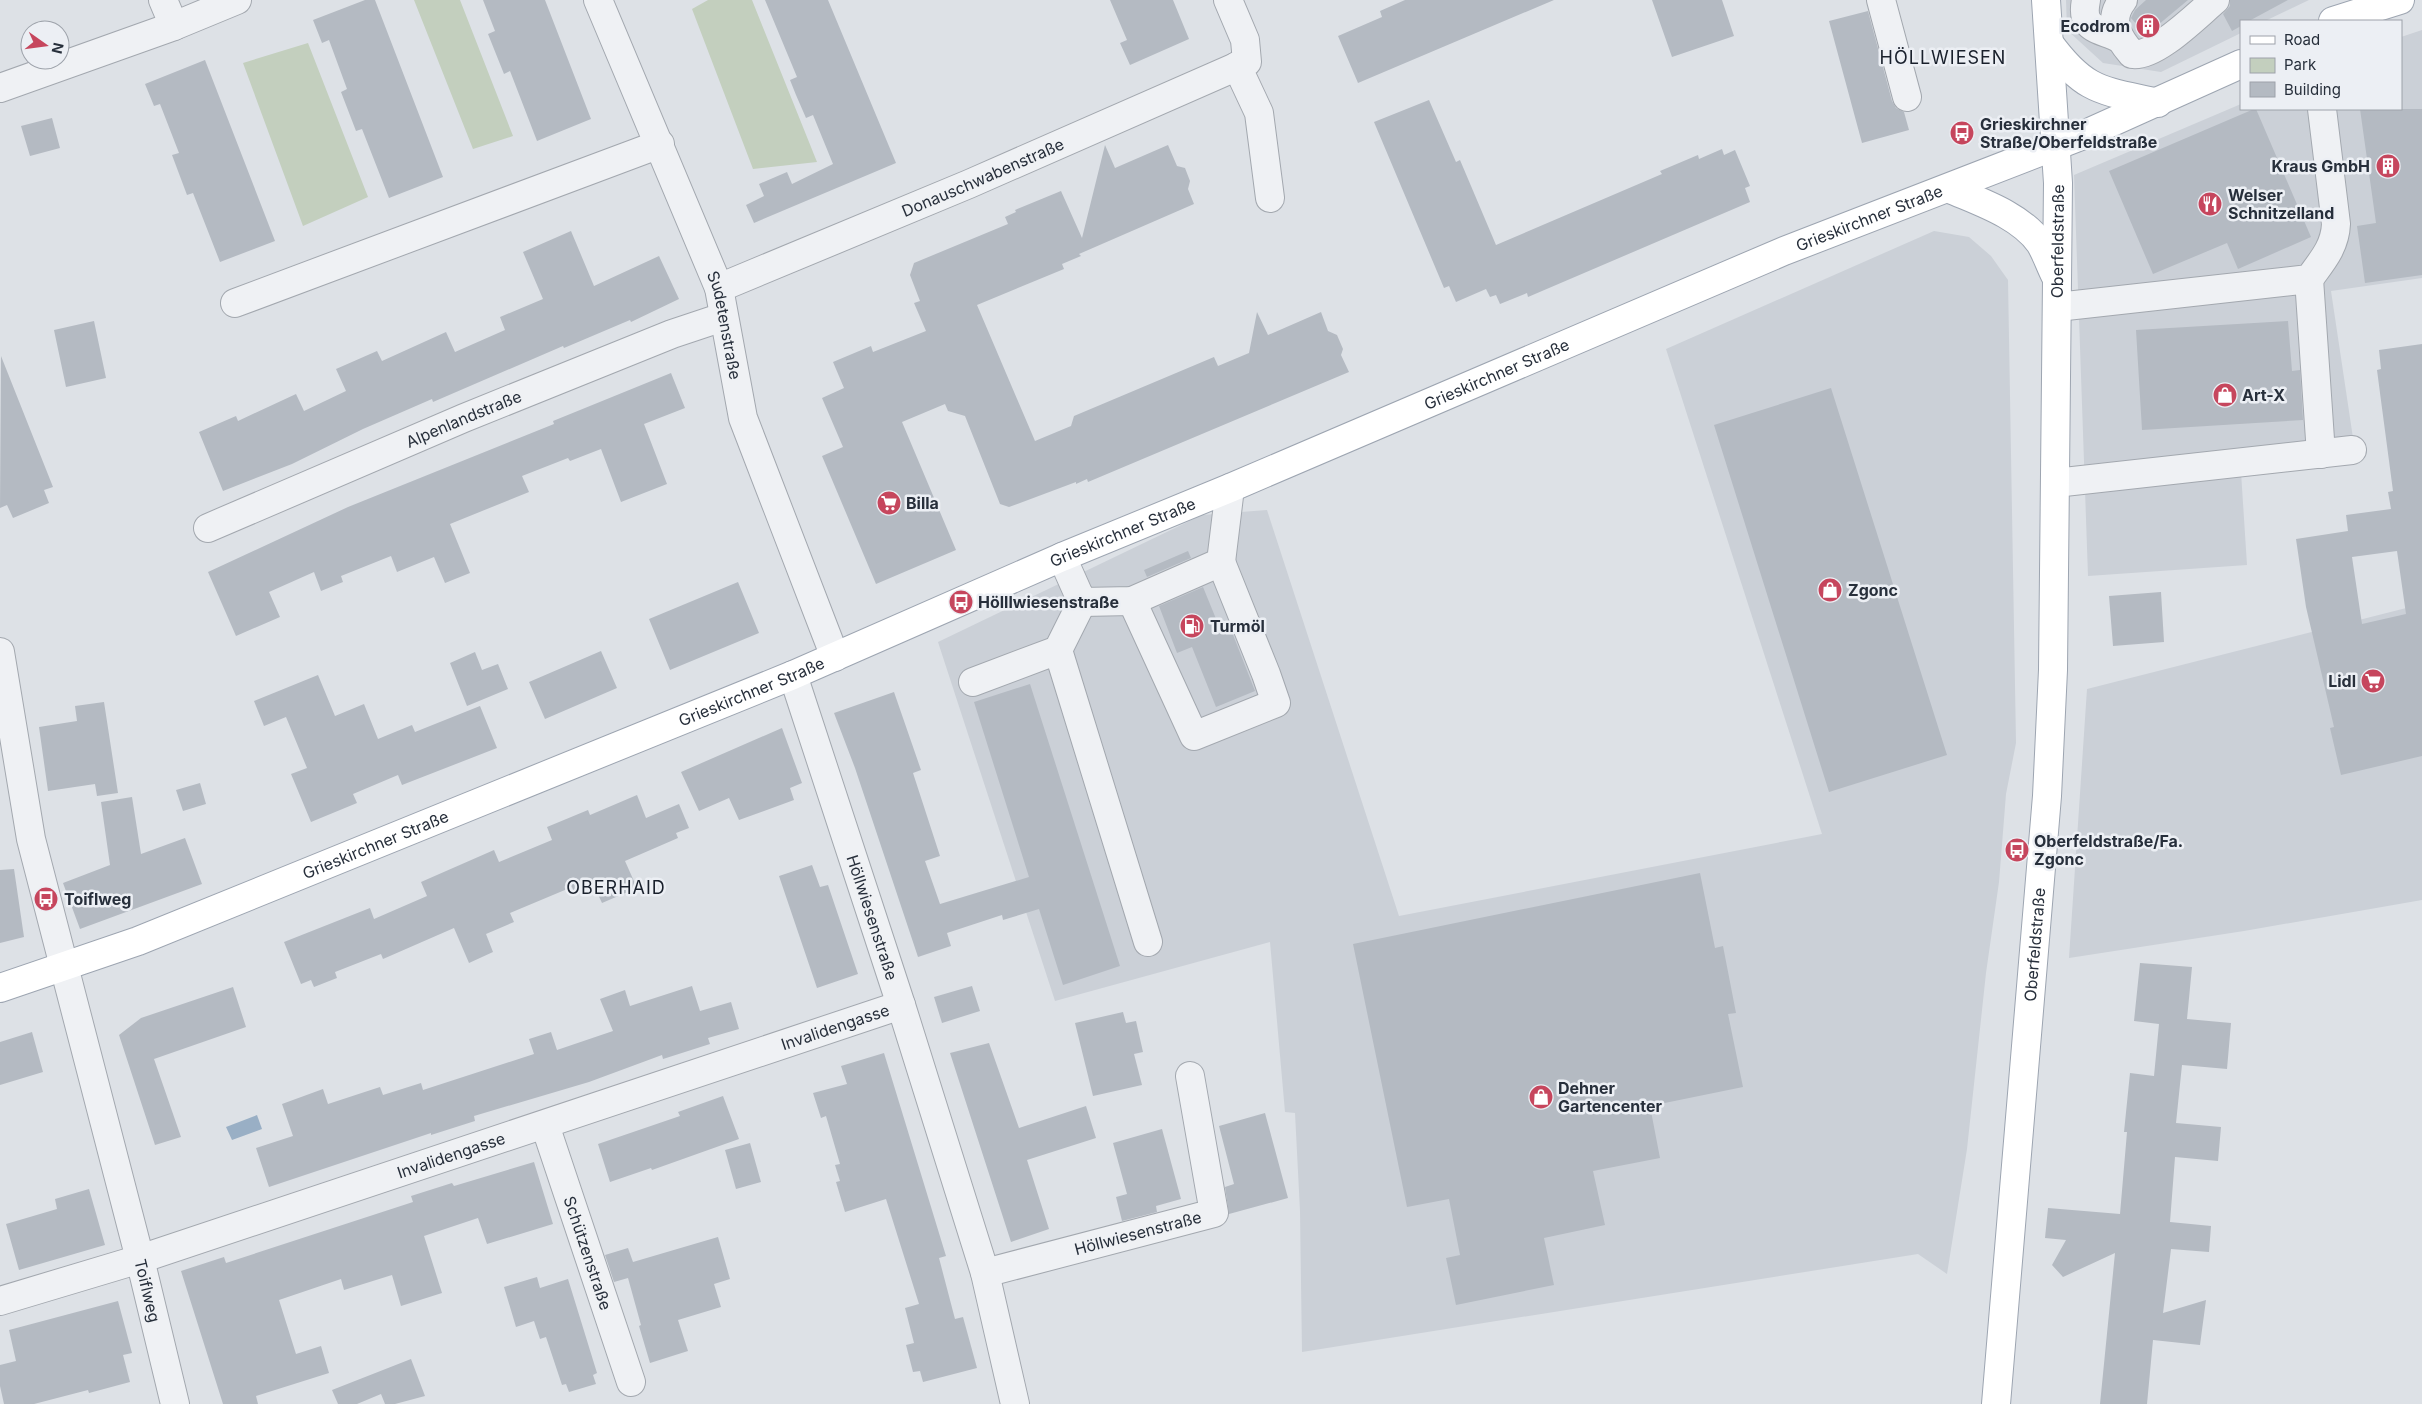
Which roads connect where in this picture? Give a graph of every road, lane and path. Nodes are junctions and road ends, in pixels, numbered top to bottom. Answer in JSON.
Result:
{"nodes":[{"id":1,"x":163,"y":0,"type":"edge"},
{"id":2,"x":237,"y":0,"type":"edge"},
{"id":3,"x":598,"y":0,"type":"edge"},
{"id":4,"x":1881,"y":0,"type":"edge"},
{"id":5,"x":2046,"y":0,"type":"edge"},
{"id":6,"x":2086,"y":0,"type":"edge"},
{"id":7,"x":2123,"y":0,"type":"edge"},
{"id":8,"x":2215,"y":0,"type":"edge"},
{"id":9,"x":2398,"y":0,"type":"edge"},
{"id":10,"x":1232,"y":1,"type":"edge"},
{"id":11,"x":2358,"y":7,"type":"edge"},
{"id":12,"x":2335,"y":20,"type":"edge"},
{"id":13,"x":174,"y":26,"type":"junction"},
{"id":14,"x":2119,"y":38,"type":"junction"},
{"id":15,"x":2049,"y":42,"type":"junction"},
{"id":16,"x":1242,"y":64,"type":"junction"},
{"id":17,"x":2240,"y":64,"type":"edge"},
{"id":18,"x":0,"y":88,"type":"edge"},
{"id":19,"x":1907,"y":97,"type":"dead end"},
{"id":20,"x":2158,"y":103,"type":"junction"},
{"id":21,"x":2322,"y":110,"type":"edge"},
{"id":22,"x":660,"y":144,"type":"junction"},
{"id":23,"x":2056,"y":147,"type":"junction"},
{"id":24,"x":1950,"y":188,"type":"junction"},
{"id":25,"x":1270,"y":198,"type":"dead end"},
{"id":26,"x":2057,"y":279,"type":"junction"},
{"id":27,"x":2308,"y":279,"type":"junction"},
{"id":28,"x":719,"y":288,"type":"junction"},
{"id":29,"x":235,"y":303,"type":"dead end"},
{"id":30,"x":2057,"y":307,"type":"junction"},
{"id":31,"x":722,"y":317,"type":"junction"},
{"id":32,"x":2352,"y":450,"type":"dead end"},
{"id":33,"x":2321,"y":454,"type":"junction"},
{"id":34,"x":2055,"y":483,"type":"junction"},
{"id":35,"x":1230,"y":488,"type":"junction"},
{"id":36,"x":208,"y":528,"type":"dead end"},
{"id":37,"x":1062,"y":557,"type":"junction"},
{"id":38,"x":1221,"y":562,"type":"junction"},
{"id":39,"x":1132,"y":601,"type":"junction"},
{"id":40,"x":1082,"y":602,"type":"junction"},
{"id":41,"x":1058,"y":650,"type":"junction"},
{"id":42,"x":0,"y":652,"type":"edge"},
{"id":43,"x":835,"y":657,"type":"junction"},
{"id":44,"x":793,"y":676,"type":"junction"},
{"id":45,"x":973,"y":682,"type":"dead end"},
{"id":46,"x":1148,"y":942,"type":"dead end"},
{"id":47,"x":63,"y":966,"type":"junction"},
{"id":48,"x":0,"y":988,"type":"edge"},
{"id":49,"x":901,"y":1005,"type":"junction"},
{"id":50,"x":1190,"y":1076,"type":"dead end"},
{"id":51,"x":545,"y":1125,"type":"junction"},
{"id":52,"x":140,"y":1259,"type":"junction"},
{"id":53,"x":985,"y":1273,"type":"junction"},
{"id":54,"x":0,"y":1301,"type":"edge"},
{"id":55,"x":631,"y":1382,"type":"dead end"},
{"id":56,"x":175,"y":1404,"type":"edge"},
{"id":57,"x":1014,"y":1404,"type":"edge"},
{"id":58,"x":1996,"y":1404,"type":"edge"}],
"edges":[{"from":1,"to":13,"type":"street"},
{"from":2,"to":13,"type":"street"},
{"from":3,"to":22,"type":"street","name":"Sudetenstraße"},
{"from":4,"to":19,"type":"street"},
{"from":5,"to":15,"type":"main road","name":"Oberfeldstraße"},
{"from":6,"to":14,"type":"street"},
{"from":7,"to":14,"type":"street"},
{"from":8,"to":14,"type":"street"},
{"from":9,"to":11,"type":"main road"},
{"from":10,"to":16,"type":"street"},
{"from":11,"to":12,"type":"main road"},
{"from":13,"to":18,"type":"street"},
{"from":15,"to":20,"type":"main road"},
{"from":15,"to":23,"type":"main road","name":"Oberfeldstraße"},
{"from":16,"to":25,"type":"street"},
{"from":16,"to":28,"type":"street","name":"Donauschwabenstraße"},
{"from":17,"to":20,"type":"main road","name":"Grieskirchner Straße"},
{"from":20,"to":23,"type":"main road","name":"Grieskirchner Straße"},
{"from":21,"to":27,"type":"street"},
{"from":22,"to":28,"type":"street","name":"Sudetenstraße"},
{"from":22,"to":29,"type":"street"},
{"from":23,"to":24,"type":"main road","name":"Grieskirchner Straße"},
{"from":23,"to":26,"type":"main road","name":"Oberfeldstraße"},
{"from":24,"to":26,"type":"main road"},
{"from":24,"to":35,"type":"main road","name":"Grieskirchner Straße"},
{"from":26,"to":30,"type":"main road","name":"Oberfeldstraße"},
{"from":27,"to":30,"type":"street"},
{"from":27,"to":33,"type":"street"},
{"from":28,"to":31,"type":"street","name":"Sudetenstraße"},
{"from":30,"to":34,"type":"main road","name":"Oberfeldstraße"},
{"from":31,"to":36,"type":"street","name":"Alpenlandstraße"},
{"from":31,"to":43,"type":"street","name":"Sudetenstraße"},
{"from":32,"to":33,"type":"street"},
{"from":33,"to":34,"type":"street"},
{"from":34,"to":58,"type":"main road","name":"Oberfeldstraße"},
{"from":35,"to":37,"type":"main road","name":"Grieskirchner Straße"},
{"from":35,"to":38,"type":"street"},
{"from":37,"to":40,"type":"street"},
{"from":37,"to":43,"type":"main road","name":"Grieskirchner Straße"},
{"from":38,"to":39,"type":"street"},
{"from":38,"to":39,"type":"street"},
{"from":39,"to":40,"type":"street"},
{"from":40,"to":41,"type":"street"},
{"from":41,"to":45,"type":"street"},
{"from":41,"to":46,"type":"street"},
{"from":42,"to":47,"type":"street","name":"Toiflweg"},
{"from":43,"to":44,"type":"main road","name":"Grieskirchner Straße"},
{"from":44,"to":47,"type":"main road","name":"Grieskirchner Straße"},
{"from":44,"to":49,"type":"street","name":"Höllwiesenstraße"},
{"from":47,"to":48,"type":"main road","name":"Grieskirchner Straße"},
{"from":47,"to":52,"type":"street","name":"Toiflweg"},
{"from":49,"to":51,"type":"street","name":"Invalidengasse"},
{"from":49,"to":53,"type":"street","name":"Höllwiesenstraße"},
{"from":50,"to":53,"type":"street","name":"Höllwiesenstraße"},
{"from":51,"to":52,"type":"street","name":"Invalidengasse"},
{"from":51,"to":55,"type":"street","name":"Schützenstraße"},
{"from":52,"to":54,"type":"street","name":"Invalidengasse"},
{"from":52,"to":56,"type":"street","name":"Toiflweg"},
{"from":53,"to":57,"type":"street","name":"Höllwiesenstraße"}]}
